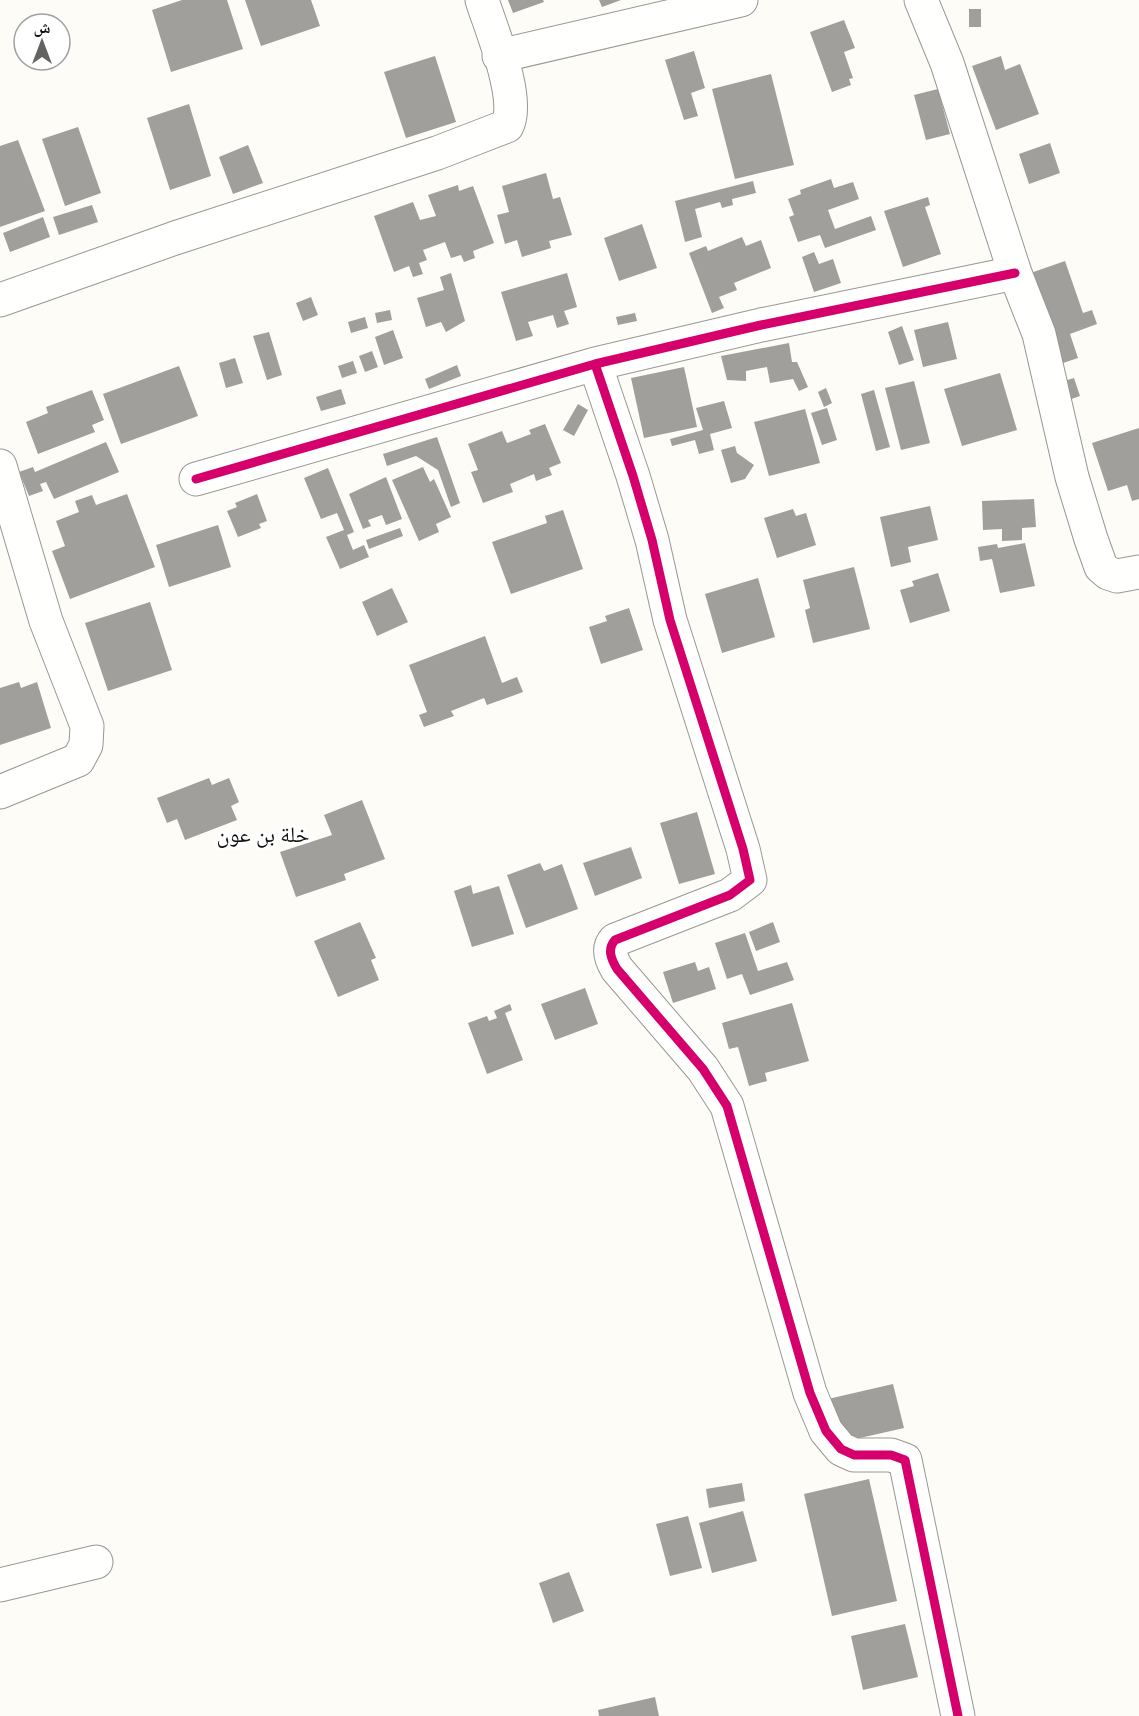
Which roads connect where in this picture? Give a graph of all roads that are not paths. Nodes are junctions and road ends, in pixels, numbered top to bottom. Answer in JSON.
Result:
{"nodes":[{"id":1,"x":482,"y":0,"type":"edge"},
{"id":2,"x":741,"y":0,"type":"edge"},
{"id":3,"x":921,"y":0,"type":"edge"},
{"id":4,"x":499,"y":56,"type":"junction"},
{"id":5,"x":1016,"y":273,"type":"junction"},
{"id":6,"x":0,"y":300,"type":"edge"},
{"id":7,"x":595,"y":364,"type":"junction"},
{"id":8,"x":0,"y":466,"type":"edge"},
{"id":9,"x":196,"y":479,"type":"dead end"},
{"id":10,"x":1139,"y":572,"type":"edge"},
{"id":11,"x":0,"y":792,"type":"edge"},
{"id":12,"x":96,"y":1562,"type":"dead end"},
{"id":13,"x":0,"y":1585,"type":"edge"},
{"id":14,"x":958,"y":1716,"type":"edge"}],
"edges":[{"from":1,"to":4,"type":"street"},
{"from":2,"to":4,"type":"street"},
{"from":3,"to":5,"type":"street"},
{"from":4,"to":6,"type":"street"},
{"from":5,"to":7,"type":"street"},
{"from":5,"to":10,"type":"street"},
{"from":7,"to":9,"type":"street"},
{"from":7,"to":14,"type":"street"},
{"from":8,"to":11,"type":"street"},
{"from":12,"to":13,"type":"street"}]}
